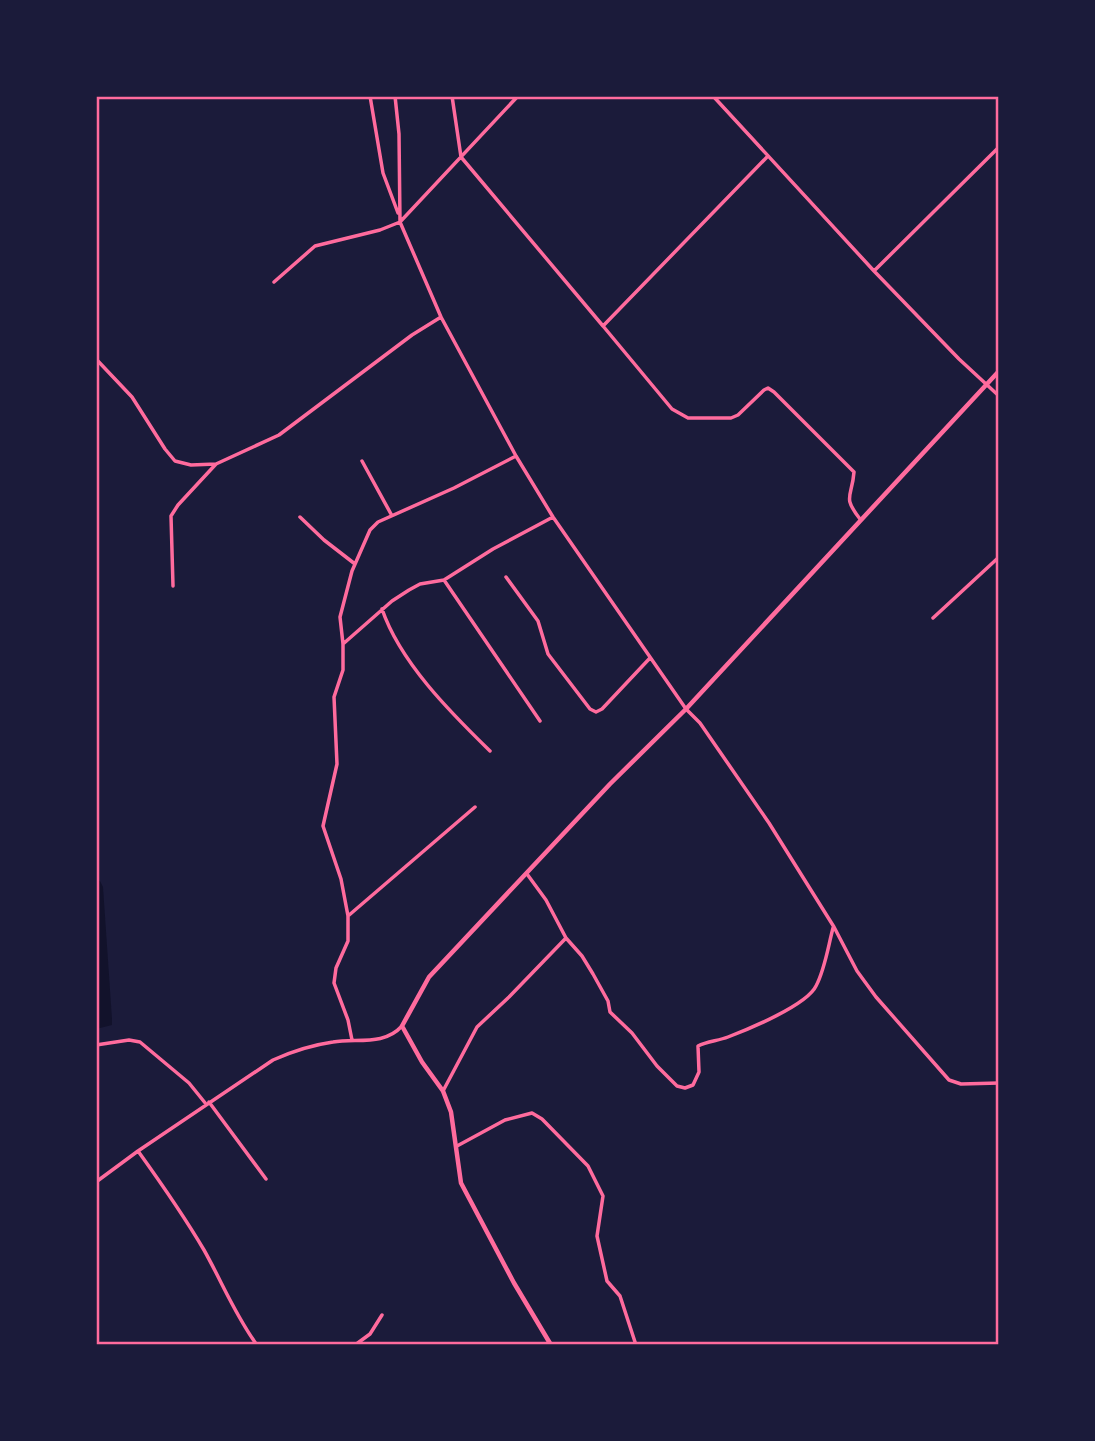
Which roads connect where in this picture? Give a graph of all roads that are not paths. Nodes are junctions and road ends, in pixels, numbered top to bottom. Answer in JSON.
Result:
{"nodes":[{"id":1,"x":370,"y":96,"type":"edge"},
{"id":2,"x":395,"y":96,"type":"edge"},
{"id":3,"x":452,"y":96,"type":"edge"},
{"id":4,"x":518,"y":96,"type":"edge"},
{"id":5,"x":713,"y":96,"type":"edge"},
{"id":6,"x":999,"y":147,"type":"edge"},
{"id":7,"x":461,"y":156,"type":"junction"},
{"id":8,"x":767,"y":157,"type":"junction"},
{"id":9,"x":399,"y":216,"type":"junction"},
{"id":10,"x":400,"y":222,"type":"junction"},
{"id":11,"x":874,"y":271,"type":"junction"},
{"id":12,"x":274,"y":282,"type":"dead end"},
{"id":13,"x":441,"y":317,"type":"junction"},
{"id":14,"x":603,"y":327,"type":"junction"},
{"id":15,"x":96,"y":359,"type":"edge"},
{"id":16,"x":999,"y":371,"type":"edge"},
{"id":17,"x":987,"y":383,"type":"junction"},
{"id":18,"x":999,"y":396,"type":"edge"},
{"id":19,"x":516,"y":456,"type":"junction"},
{"id":20,"x":362,"y":461,"type":"dead end"},
{"id":21,"x":216,"y":464,"type":"junction"},
{"id":22,"x":391,"y":514,"type":"junction"},
{"id":23,"x":300,"y":516,"type":"dead end"},
{"id":24,"x":553,"y":517,"type":"junction"},
{"id":25,"x":860,"y":519,"type":"junction"},
{"id":26,"x":999,"y":557,"type":"edge"},
{"id":27,"x":355,"y":564,"type":"junction"},
{"id":28,"x":506,"y":577,"type":"dead end"},
{"id":29,"x":444,"y":580,"type":"junction"},
{"id":30,"x":173,"y":586,"type":"dead end"},
{"id":31,"x":382,"y":609,"type":"junction"},
{"id":32,"x":933,"y":618,"type":"dead end"},
{"id":33,"x":343,"y":644,"type":"junction"},
{"id":34,"x":650,"y":658,"type":"junction"},
{"id":35,"x":686,"y":709,"type":"junction"},
{"id":36,"x":540,"y":721,"type":"dead end"},
{"id":37,"x":490,"y":751,"type":"dead end"},
{"id":38,"x":475,"y":807,"type":"dead end"},
{"id":39,"x":527,"y":874,"type":"junction"},
{"id":40,"x":348,"y":916,"type":"junction"},
{"id":41,"x":834,"y":927,"type":"junction"},
{"id":42,"x":566,"y":938,"type":"junction"},
{"id":43,"x":402,"y":1026,"type":"junction"},
{"id":44,"x":352,"y":1040,"type":"junction"},
{"id":45,"x":96,"y":1045,"type":"edge"},
{"id":46,"x":999,"y":1083,"type":"edge"},
{"id":47,"x":443,"y":1091,"type":"junction"},
{"id":48,"x":208,"y":1103,"type":"junction"},
{"id":49,"x":457,"y":1146,"type":"junction"},
{"id":50,"x":138,"y":1151,"type":"junction"},
{"id":51,"x":266,"y":1179,"type":"dead end"},
{"id":52,"x":96,"y":1182,"type":"edge"},
{"id":53,"x":382,"y":1315,"type":"dead end"},
{"id":54,"x":257,"y":1345,"type":"edge"},
{"id":55,"x":355,"y":1345,"type":"edge"},
{"id":56,"x":551,"y":1345,"type":"edge"},
{"id":57,"x":636,"y":1345,"type":"edge"}],
"edges":[{"from":1,"to":9,"type":"street"},
{"from":2,"to":9,"type":"street"},
{"from":3,"to":7,"type":"street"},
{"from":4,"to":7,"type":"street"},
{"from":5,"to":8,"type":"street"},
{"from":6,"to":11,"type":"street"},
{"from":7,"to":10,"type":"street"},
{"from":7,"to":14,"type":"street"},
{"from":8,"to":11,"type":"street"},
{"from":8,"to":14,"type":"street"},
{"from":9,"to":10,"type":"street"},
{"from":10,"to":12,"type":"street"},
{"from":10,"to":13,"type":"street"},
{"from":11,"to":17,"type":"street"},
{"from":13,"to":19,"type":"street"},
{"from":13,"to":21,"type":"street"},
{"from":14,"to":25,"type":"street"},
{"from":15,"to":21,"type":"street"},
{"from":16,"to":17,"type":"street"},
{"from":17,"to":18,"type":"street"},
{"from":17,"to":25,"type":"street"},
{"from":19,"to":22,"type":"street"},
{"from":19,"to":24,"type":"street"},
{"from":20,"to":22,"type":"street"},
{"from":21,"to":30,"type":"street"},
{"from":22,"to":27,"type":"street"},
{"from":23,"to":27,"type":"street"},
{"from":24,"to":29,"type":"street"},
{"from":24,"to":34,"type":"street"},
{"from":25,"to":35,"type":"street"},
{"from":26,"to":32,"type":"street"},
{"from":27,"to":33,"type":"street"},
{"from":28,"to":34,"type":"street"},
{"from":29,"to":31,"type":"street"},
{"from":29,"to":36,"type":"street"},
{"from":31,"to":33,"type":"street"},
{"from":31,"to":37,"type":"street"},
{"from":33,"to":40,"type":"street"},
{"from":34,"to":35,"type":"street"},
{"from":35,"to":39,"type":"street"},
{"from":35,"to":41,"type":"street"},
{"from":38,"to":40,"type":"street"},
{"from":39,"to":42,"type":"street"},
{"from":39,"to":43,"type":"street"},
{"from":40,"to":44,"type":"street"},
{"from":41,"to":42,"type":"street"},
{"from":41,"to":46,"type":"street"},
{"from":42,"to":47,"type":"street"},
{"from":43,"to":44,"type":"street"},
{"from":43,"to":47,"type":"street"},
{"from":44,"to":48,"type":"street"},
{"from":45,"to":48,"type":"street"},
{"from":47,"to":49,"type":"street"},
{"from":48,"to":50,"type":"street"},
{"from":48,"to":51,"type":"street"},
{"from":49,"to":56,"type":"street"},
{"from":49,"to":57,"type":"street"},
{"from":50,"to":52,"type":"street"},
{"from":50,"to":54,"type":"street"},
{"from":53,"to":55,"type":"street"}]}
